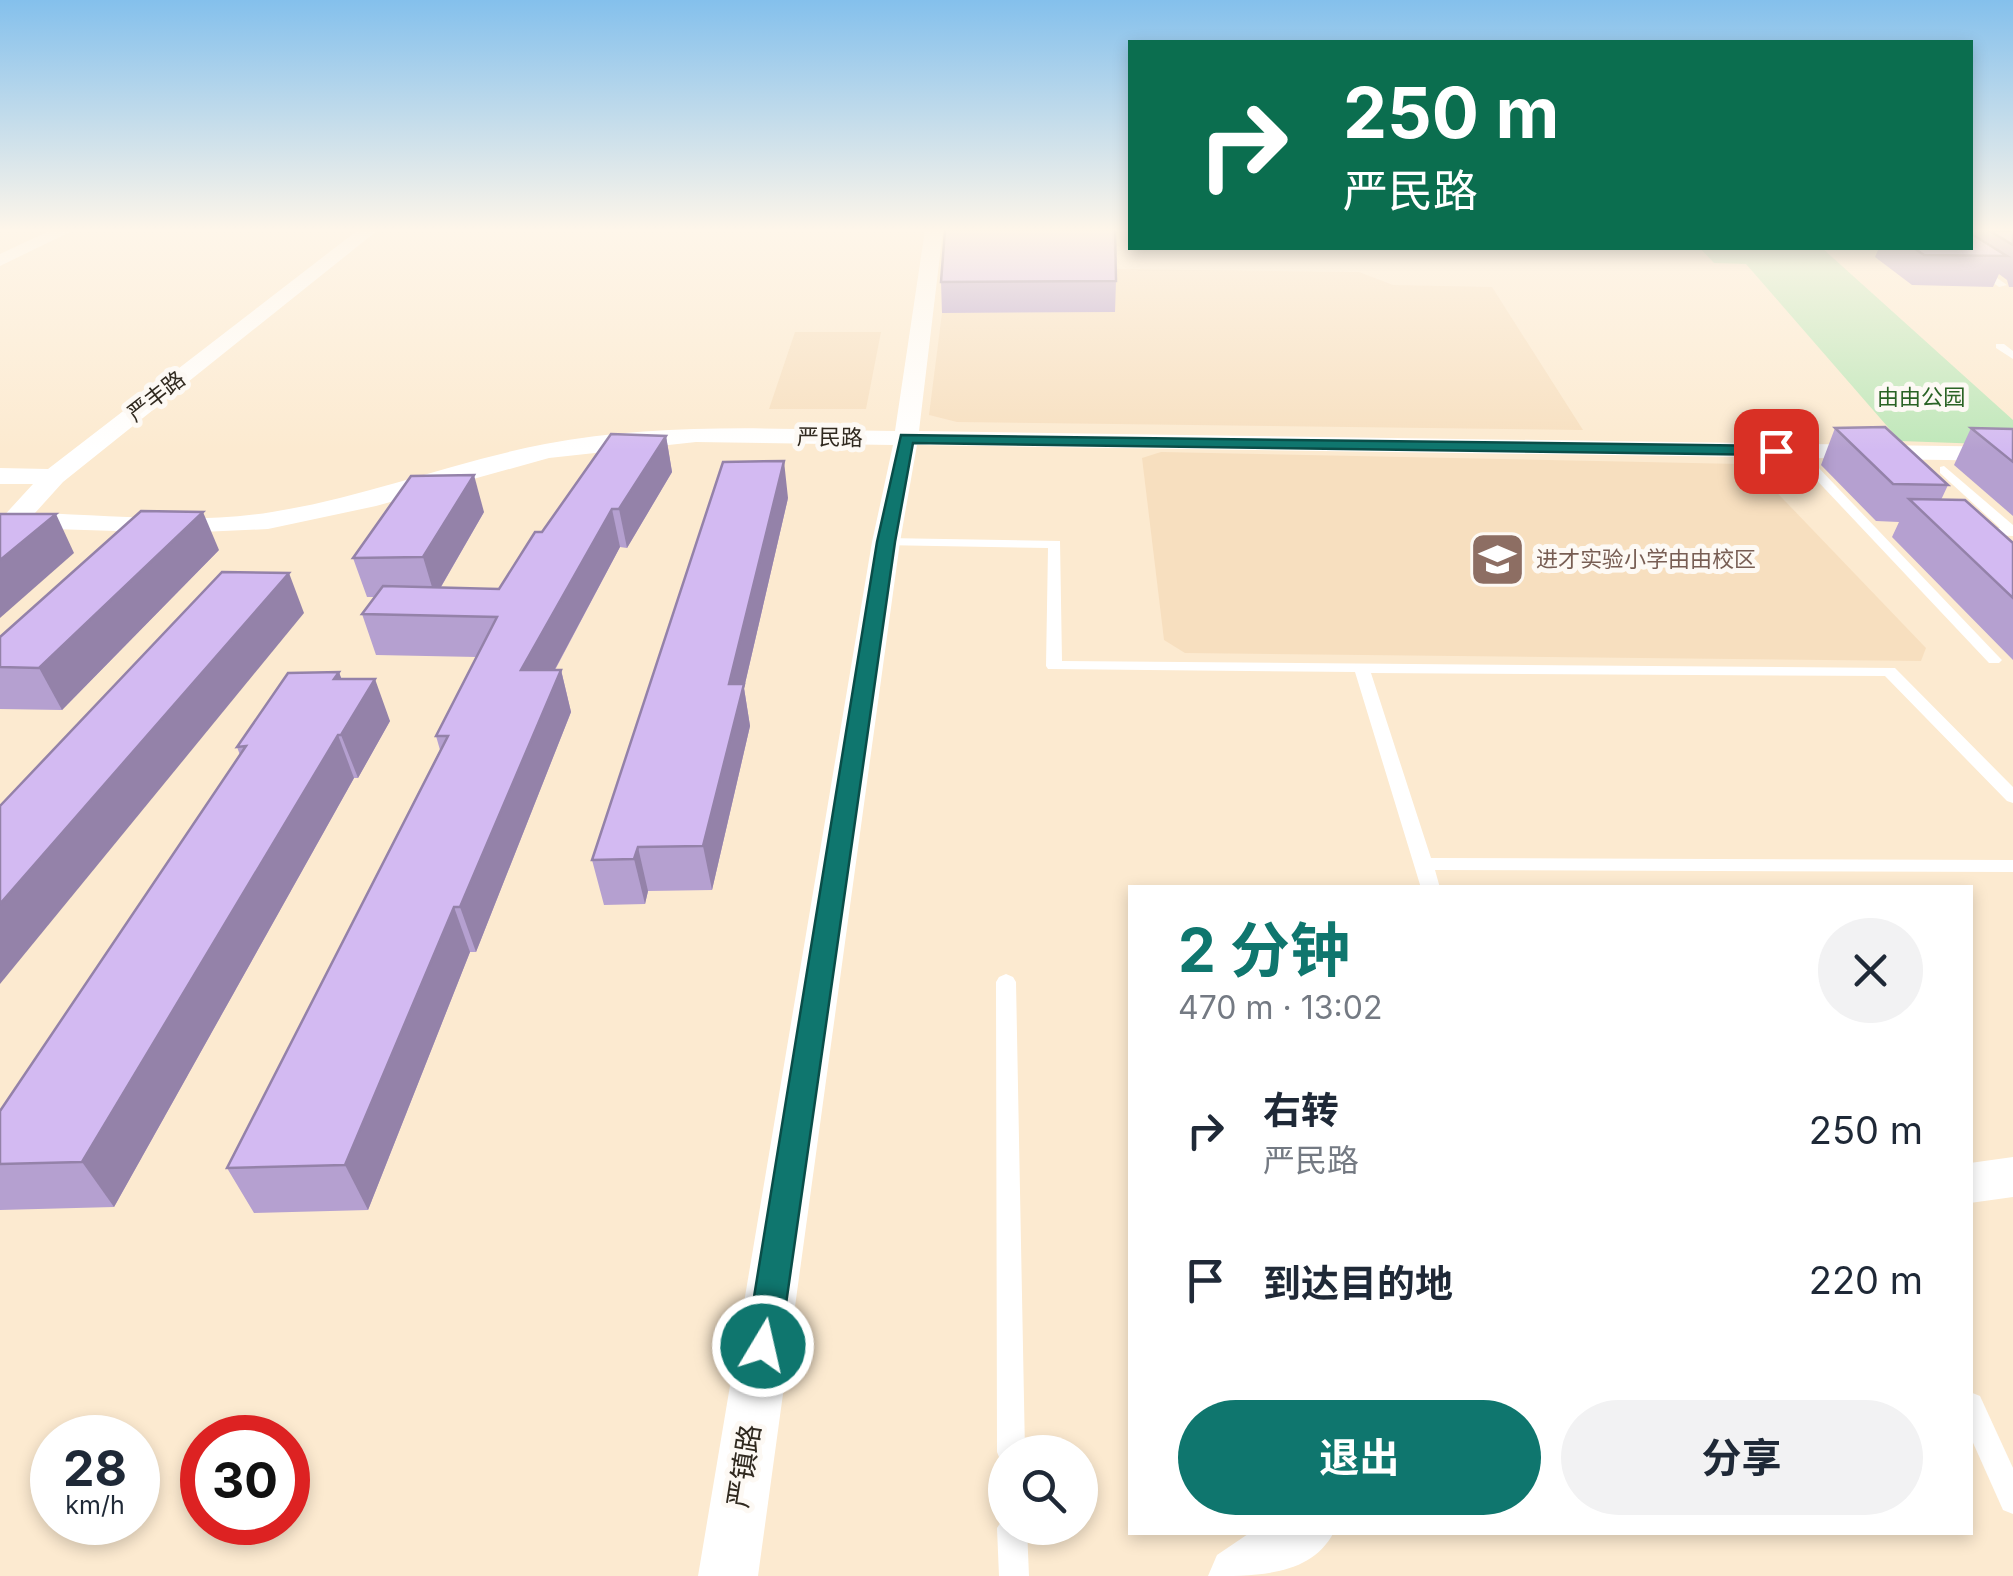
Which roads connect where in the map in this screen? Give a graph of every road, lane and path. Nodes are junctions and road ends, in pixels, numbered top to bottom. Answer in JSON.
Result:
{"nodes":[{"id":1,"x":275,"y":304,"type":"edge"},
{"id":2,"x":924,"y":304,"type":"edge"},
{"id":3,"x":2000,"y":346,"type":"dead end"},
{"id":4,"x":2013,"y":356,"type":"edge"},
{"id":5,"x":906,"y":438,"type":"junction"},
{"id":6,"x":2013,"y":454,"type":"edge"},
{"id":7,"x":1812,"y":468,"type":"dead end"},
{"id":8,"x":1944,"y":470,"type":"dead end"},
{"id":9,"x":0,"y":476,"type":"edge"},
{"id":10,"x":54,"y":477,"type":"junction"},
{"id":11,"x":8,"y":527,"type":"edge"},
{"id":12,"x":1870,"y":529,"type":"junction"},
{"id":13,"x":1887,"y":529,"type":"edge"},
{"id":14,"x":1959,"y":530,"type":"edge"},
{"id":15,"x":2013,"y":532,"type":"edge"},
{"id":16,"x":886,"y":542,"type":"junction"},
{"id":17,"x":1994,"y":660,"type":"dead end"},
{"id":18,"x":1361,"y":667,"type":"junction"},
{"id":19,"x":2013,"y":797,"type":"edge"},
{"id":20,"x":1423,"y":864,"type":"junction"},
{"id":21,"x":2013,"y":866,"type":"edge"},
{"id":22,"x":1429,"y":885,"type":"edge"},
{"id":23,"x":1006,"y":982,"type":"dead end"},
{"id":24,"x":2013,"y":1178,"type":"edge"},
{"id":25,"x":1973,"y":1183,"type":"edge"},
{"id":26,"x":1973,"y":1412,"type":"edge"},
{"id":27,"x":1011,"y":1435,"type":"edge"},
{"id":28,"x":2013,"y":1500,"type":"edge"},
{"id":29,"x":1013,"y":1545,"type":"edge"},
{"id":30,"x":728,"y":1576,"type":"edge"},
{"id":31,"x":1014,"y":1576,"type":"edge"}],
"edges":[{"from":1,"to":10,"type":"street","name":"严丰路"},
{"from":2,"to":5,"type":"street","name":"严镇路"},
{"from":3,"to":4,"type":"lane"},
{"from":5,"to":6,"type":"street","name":"严民路"},
{"from":5,"to":11,"type":"street","name":"严民路"},
{"from":5,"to":16,"type":"street","name":"严镇路"},
{"from":7,"to":12,"type":"lane"},
{"from":8,"to":15,"type":"lane"},
{"from":9,"to":10,"type":"street"},
{"from":10,"to":11,"type":"street","name":"严丰路"},
{"from":12,"to":13,"type":"lane"},
{"from":12,"to":17,"type":"lane"},
{"from":14,"to":15,"type":"lane"},
{"from":16,"to":18,"type":"lane"},
{"from":16,"to":30,"type":"street","name":"严镇路"},
{"from":18,"to":19,"type":"lane"},
{"from":18,"to":20,"type":"lane"},
{"from":20,"to":21,"type":"lane"},
{"from":20,"to":22,"type":"lane"},
{"from":23,"to":27,"type":"lane"},
{"from":24,"to":25,"type":"street"},
{"from":26,"to":28,"type":"lane"},
{"from":29,"to":31,"type":"lane"}]}
